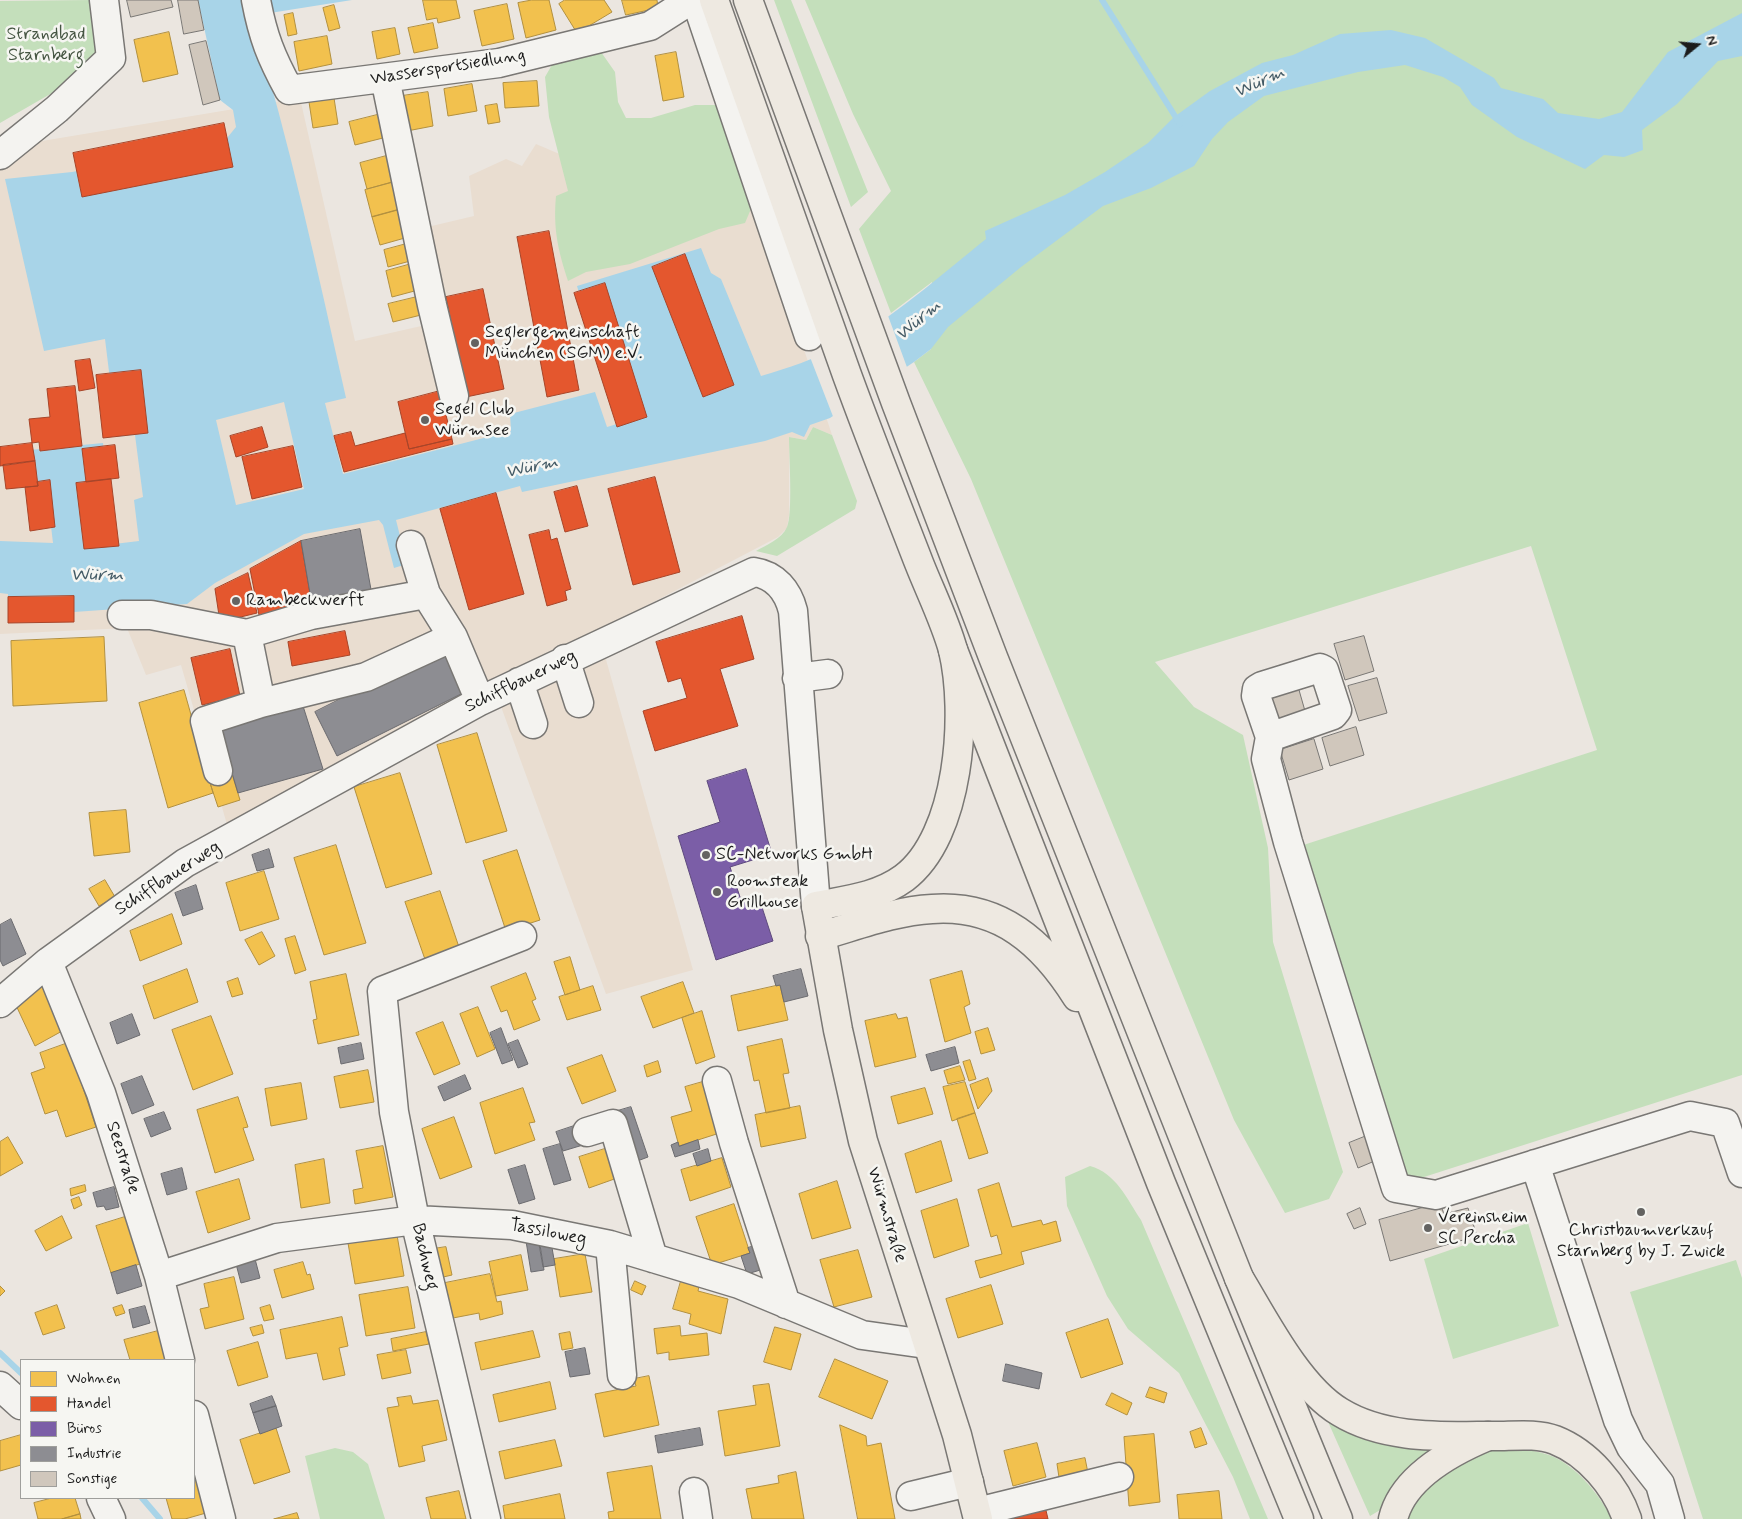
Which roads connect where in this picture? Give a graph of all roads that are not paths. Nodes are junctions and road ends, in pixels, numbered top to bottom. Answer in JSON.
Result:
{"nodes":[{"id":1,"x":104,"y":0,"type":"edge"},
{"id":2,"x":256,"y":0,"type":"edge"},
{"id":3,"x":691,"y":0,"type":"edge"},
{"id":4,"x":696,"y":0,"type":"edge"},
{"id":5,"x":714,"y":0,"type":"edge"},
{"id":6,"x":748,"y":0,"type":"edge"},
{"id":7,"x":385,"y":78,"type":"junction"},
{"id":8,"x":0,"y":155,"type":"edge"},
{"id":9,"x":818,"y":329,"type":"junction"},
{"id":10,"x":454,"y":396,"type":"dead end"},
{"id":11,"x":411,"y":545,"type":"dead end"},
{"id":12,"x":426,"y":594,"type":"junction"},
{"id":13,"x":122,"y":615,"type":"dead end"},
{"id":14,"x":247,"y":634,"type":"junction"},
{"id":15,"x":453,"y":637,"type":"junction"},
{"id":16,"x":953,"y":650,"type":"junction"},
{"id":17,"x":565,"y":659,"type":"junction"},
{"id":18,"x":828,"y":674,"type":"dead end"},
{"id":19,"x":797,"y":678,"type":"junction"},
{"id":20,"x":519,"y":682,"type":"junction"},
{"id":21,"x":480,"y":701,"type":"junction"},
{"id":22,"x":261,"y":703,"type":"junction"},
{"id":23,"x":579,"y":703,"type":"dead end"},
{"id":24,"x":533,"y":724,"type":"dead end"},
{"id":25,"x":1270,"y":736,"type":"dead end"},
{"id":26,"x":218,"y":771,"type":"dead end"},
{"id":27,"x":816,"y":906,"type":"junction"},
{"id":28,"x":522,"y":936,"type":"dead end"},
{"id":29,"x":820,"y":936,"type":"junction"},
{"id":30,"x":48,"y":962,"type":"junction"},
{"id":31,"x":0,"y":1002,"type":"edge"},
{"id":32,"x":1109,"y":1052,"type":"junction"},
{"id":33,"x":717,"y":1081,"type":"dead end"},
{"id":34,"x":587,"y":1132,"type":"dead end"},
{"id":35,"x":1535,"y":1164,"type":"junction"},
{"id":36,"x":1742,"y":1173,"type":"edge"},
{"id":37,"x":415,"y":1220,"type":"junction"},
{"id":38,"x":610,"y":1245,"type":"junction"},
{"id":39,"x":653,"y":1258,"type":"junction"},
{"id":40,"x":159,"y":1276,"type":"junction"},
{"id":41,"x":1239,"y":1278,"type":"junction"},
{"id":42,"x":786,"y":1304,"type":"junction"},
{"id":43,"x":926,"y":1344,"type":"junction"},
{"id":44,"x":180,"y":1359,"type":"edge"},
{"id":45,"x":622,"y":1375,"type":"dead end"},
{"id":46,"x":0,"y":1386,"type":"edge"},
{"id":47,"x":20,"y":1403,"type":"edge"},
{"id":48,"x":195,"y":1419,"type":"edge"},
{"id":49,"x":1488,"y":1436,"type":"junction"},
{"id":50,"x":1119,"y":1477,"type":"dead end"},
{"id":51,"x":969,"y":1482,"type":"junction"},
{"id":52,"x":694,"y":1492,"type":"dead end"},
{"id":53,"x":911,"y":1496,"type":"dead end"},
{"id":54,"x":101,"y":1499,"type":"edge"},
{"id":55,"x":978,"y":1516,"type":"edge"},
{"id":56,"x":111,"y":1519,"type":"edge"},
{"id":57,"x":221,"y":1519,"type":"edge"},
{"id":58,"x":486,"y":1519,"type":"edge"},
{"id":59,"x":698,"y":1519,"type":"edge"},
{"id":60,"x":1299,"y":1519,"type":"edge"},
{"id":61,"x":1338,"y":1519,"type":"edge"},
{"id":62,"x":1393,"y":1519,"type":"edge"},
{"id":63,"x":1626,"y":1519,"type":"edge"},
{"id":64,"x":1670,"y":1519,"type":"edge"}],
"edges":[{"from":1,"to":8,"type":"street"},
{"from":2,"to":7,"type":"street","name":"Wassersportsiedlung"},
{"from":3,"to":7,"type":"street","name":"Wassersportsiedlung"},
{"from":4,"to":9,"type":"street"},
{"from":5,"to":9,"type":"main road"},
{"from":6,"to":41,"type":"main road"},
{"from":7,"to":10,"type":"street"},
{"from":9,"to":16,"type":"main road"},
{"from":11,"to":12,"type":"street"},
{"from":12,"to":14,"type":"street"},
{"from":12,"to":15,"type":"street"},
{"from":13,"to":14,"type":"street"},
{"from":14,"to":22,"type":"street"},
{"from":15,"to":21,"type":"street"},
{"from":15,"to":22,"type":"street"},
{"from":16,"to":27,"type":"main road"},
{"from":16,"to":32,"type":"main road"},
{"from":17,"to":19,"type":"street","name":"Schiffbauerweg"},
{"from":17,"to":20,"type":"street","name":"Schiffbauerweg"},
{"from":17,"to":23,"type":"street"},
{"from":18,"to":19,"type":"street"},
{"from":19,"to":27,"type":"street","name":"Schiffbauerweg"},
{"from":20,"to":21,"type":"street","name":"Schiffbauerweg"},
{"from":20,"to":24,"type":"street"},
{"from":21,"to":30,"type":"street","name":"Schiffbauerweg"},
{"from":22,"to":26,"type":"street"},
{"from":25,"to":35,"type":"street"},
{"from":27,"to":29,"type":"main road","name":"Würmstraße"},
{"from":28,"to":37,"type":"street","name":"Bachweg"},
{"from":29,"to":32,"type":"main road"},
{"from":29,"to":43,"type":"main road","name":"Würmstraße"},
{"from":30,"to":31,"type":"street","name":"Schiffbauerweg"},
{"from":30,"to":40,"type":"street","name":"Seestraße"},
{"from":32,"to":60,"type":"main road"},
{"from":33,"to":42,"type":"street"},
{"from":34,"to":39,"type":"street"},
{"from":35,"to":36,"type":"street"},
{"from":35,"to":64,"type":"street"},
{"from":37,"to":38,"type":"street","name":"Tassiloweg"},
{"from":37,"to":40,"type":"street","name":"Tassiloweg"},
{"from":37,"to":58,"type":"street","name":"Bachweg"},
{"from":38,"to":39,"type":"street","name":"Tassiloweg"},
{"from":38,"to":45,"type":"street"},
{"from":39,"to":42,"type":"street","name":"Tassiloweg"},
{"from":40,"to":44,"type":"street","name":"Seestraße"},
{"from":41,"to":49,"type":"main road"},
{"from":41,"to":61,"type":"main road"},
{"from":42,"to":43,"type":"street","name":"Tassiloweg"},
{"from":43,"to":51,"type":"main road","name":"Würmstraße"},
{"from":46,"to":47,"type":"street"},
{"from":48,"to":57,"type":"street"},
{"from":49,"to":62,"type":"main road"},
{"from":49,"to":63,"type":"main road"},
{"from":50,"to":55,"type":"street"},
{"from":51,"to":53,"type":"street"},
{"from":51,"to":55,"type":"main road","name":"Würmstraße"},
{"from":52,"to":59,"type":"street"},
{"from":54,"to":56,"type":"street"}]}
